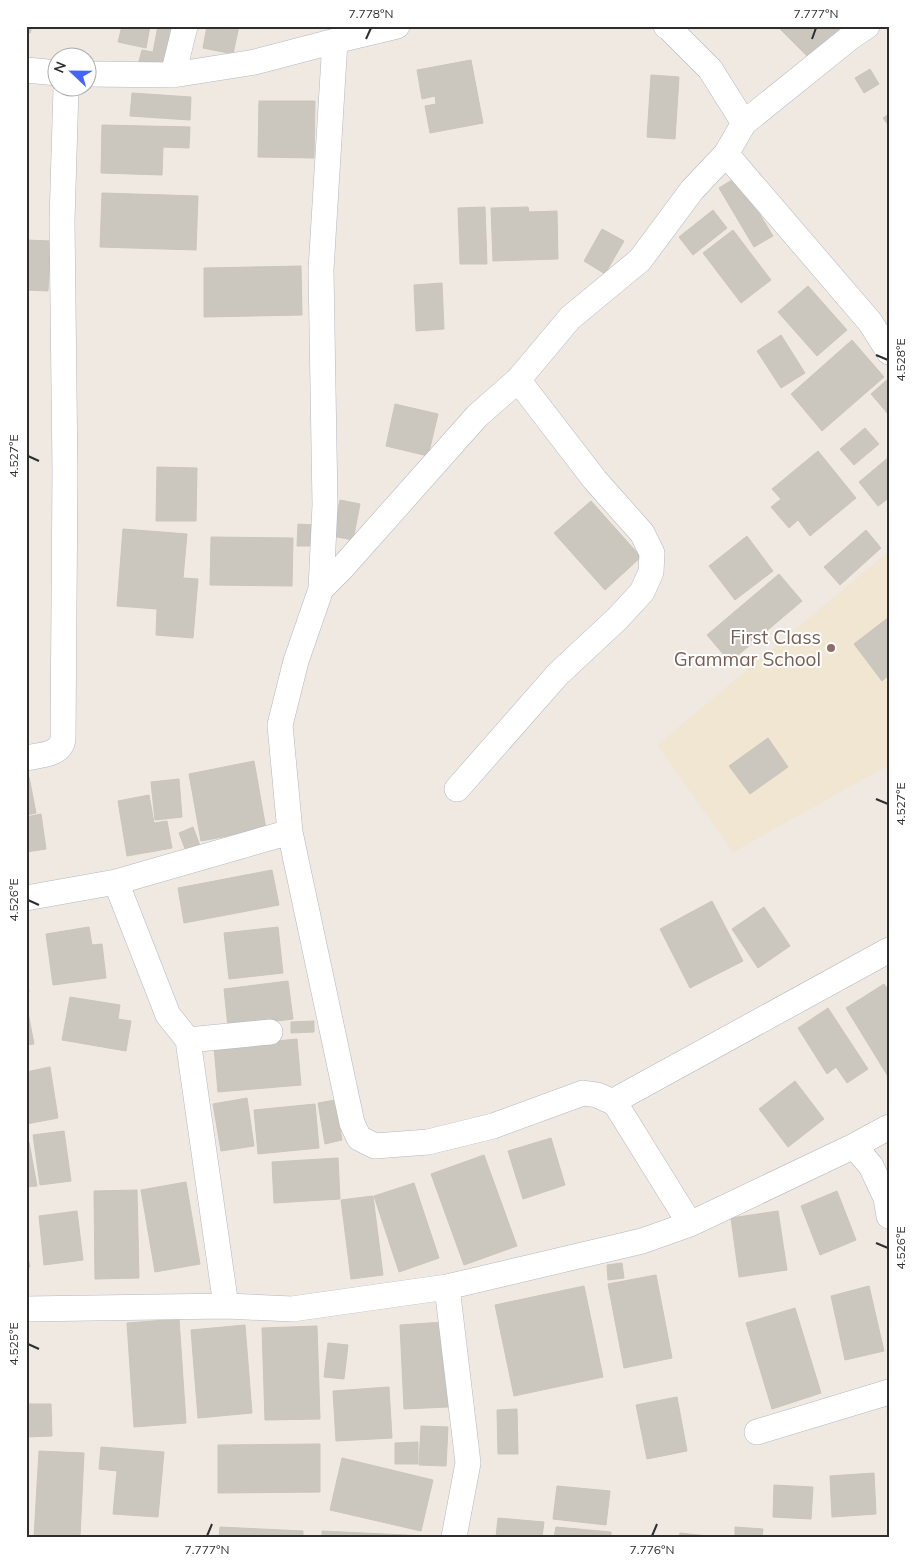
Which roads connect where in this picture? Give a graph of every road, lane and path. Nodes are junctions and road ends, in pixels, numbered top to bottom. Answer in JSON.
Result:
{"nodes":[{"id":1,"x":185,"y":26,"type":"edge"},
{"id":2,"x":397,"y":26,"type":"edge"},
{"id":3,"x":666,"y":26,"type":"edge"},
{"id":4,"x":867,"y":26,"type":"edge"},
{"id":5,"x":335,"y":41,"type":"junction"},
{"id":6,"x":26,"y":70,"type":"edge"},
{"id":7,"x":48,"y":72,"type":"edge"},
{"id":8,"x":98,"y":74,"type":"edge"},
{"id":9,"x":173,"y":75,"type":"junction"},
{"id":10,"x":66,"y":98,"type":"edge"},
{"id":11,"x":744,"y":123,"type":"junction"},
{"id":12,"x":726,"y":154,"type":"junction"},
{"id":13,"x":889,"y":352,"type":"edge"},
{"id":14,"x":518,"y":380,"type":"junction"},
{"id":15,"x":321,"y":589,"type":"junction"},
{"id":16,"x":26,"y":758,"type":"edge"},
{"id":17,"x":457,"y":789,"type":"dead end"},
{"id":18,"x":290,"y":832,"type":"junction"},
{"id":19,"x":116,"y":882,"type":"junction"},
{"id":20,"x":26,"y":898,"type":"edge"},
{"id":21,"x":889,"y":950,"type":"edge"},
{"id":22,"x":270,"y":1032,"type":"dead end"},
{"id":23,"x":188,"y":1040,"type":"junction"},
{"id":24,"x":612,"y":1102,"type":"junction"},
{"id":25,"x":889,"y":1127,"type":"edge"},
{"id":26,"x":854,"y":1146,"type":"junction"},
{"id":27,"x":889,"y":1216,"type":"edge"},
{"id":28,"x":690,"y":1224,"type":"junction"},
{"id":29,"x":448,"y":1287,"type":"junction"},
{"id":30,"x":226,"y":1306,"type":"junction"},
{"id":31,"x":26,"y":1309,"type":"edge"},
{"id":32,"x":889,"y":1392,"type":"edge"},
{"id":33,"x":757,"y":1432,"type":"dead end"},
{"id":34,"x":454,"y":1537,"type":"edge"}],
"edges":[{"from":1,"to":9,"type":"street"},
{"from":2,"to":5,"type":"street"},
{"from":3,"to":11,"type":"street"},
{"from":4,"to":11,"type":"street"},
{"from":5,"to":9,"type":"street"},
{"from":5,"to":15,"type":"street"},
{"from":6,"to":7,"type":"street"},
{"from":8,"to":9,"type":"street"},
{"from":10,"to":16,"type":"street"},
{"from":11,"to":12,"type":"street"},
{"from":12,"to":13,"type":"street"},
{"from":12,"to":14,"type":"street"},
{"from":14,"to":15,"type":"street"},
{"from":14,"to":17,"type":"street"},
{"from":15,"to":18,"type":"street"},
{"from":18,"to":19,"type":"street"},
{"from":18,"to":24,"type":"street"},
{"from":19,"to":20,"type":"street"},
{"from":19,"to":23,"type":"street"},
{"from":21,"to":24,"type":"street"},
{"from":22,"to":23,"type":"street"},
{"from":23,"to":30,"type":"street"},
{"from":24,"to":28,"type":"street"},
{"from":25,"to":26,"type":"street"},
{"from":26,"to":27,"type":"street"},
{"from":26,"to":28,"type":"street"},
{"from":28,"to":29,"type":"street"},
{"from":29,"to":30,"type":"street"},
{"from":29,"to":34,"type":"street"},
{"from":30,"to":31,"type":"street"},
{"from":32,"to":33,"type":"street"}]}
